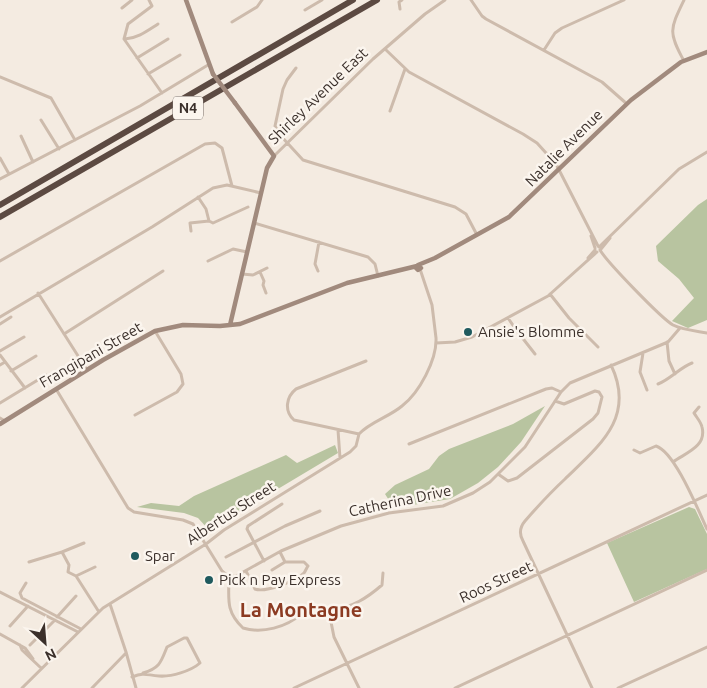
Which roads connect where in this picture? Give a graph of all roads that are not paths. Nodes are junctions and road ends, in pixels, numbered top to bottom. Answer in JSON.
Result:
{"nodes":[{"id":1,"x":132,"y":0,"type":"edge"},
{"id":2,"x":149,"y":0,"type":"edge"},
{"id":3,"x":186,"y":0,"type":"edge"},
{"id":4,"x":262,"y":0,"type":"edge"},
{"id":5,"x":322,"y":0,"type":"edge"},
{"id":6,"x":353,"y":0,"type":"edge"},
{"id":7,"x":379,"y":0,"type":"edge"},
{"id":8,"x":402,"y":0,"type":"edge"},
{"id":9,"x":444,"y":0,"type":"edge"},
{"id":10,"x":471,"y":0,"type":"edge"},
{"id":11,"x":624,"y":0,"type":"edge"},
{"id":12,"x":684,"y":0,"type":"edge"},
{"id":13,"x":122,"y":8,"type":"dead end"},
{"id":14,"x":400,"y":9,"type":"dead end"},
{"id":15,"x":305,"y":10,"type":"dead end"},
{"id":16,"x":232,"y":22,"type":"dead end"},
{"id":17,"x":158,"y":24,"type":"dead end"},
{"id":18,"x":124,"y":39,"type":"junction"},
{"id":19,"x":168,"y":39,"type":"dead end"},
{"id":20,"x":385,"y":49,"type":"junction"},
{"id":21,"x":544,"y":50,"type":"junction"},
{"id":22,"x":707,"y":52,"type":"edge"},
{"id":23,"x":180,"y":55,"type":"dead end"},
{"id":24,"x":137,"y":58,"type":"junction"},
{"id":25,"x":684,"y":60,"type":"junction"},
{"id":26,"x":208,"y":65,"type":"junction"},
{"id":27,"x":296,"y":68,"type":"dead end"},
{"id":28,"x":405,"y":69,"type":"junction"},
{"id":29,"x":148,"y":74,"type":"junction"},
{"id":30,"x":0,"y":77,"type":"edge"},
{"id":31,"x":162,"y":93,"type":"junction"},
{"id":32,"x":627,"y":104,"type":"junction"},
{"id":33,"x":390,"y":111,"type":"dead end"},
{"id":34,"x":41,"y":120,"type":"dead end"},
{"id":35,"x":21,"y":136,"type":"dead end"},
{"id":36,"x":75,"y":140,"type":"junction"},
{"id":37,"x":287,"y":143,"type":"junction"},
{"id":38,"x":59,"y":149,"type":"junction"},
{"id":39,"x":707,"y":152,"type":"edge"},
{"id":40,"x":274,"y":156,"type":"junction"},
{"id":41,"x":0,"y":158,"type":"edge"},
{"id":42,"x":33,"y":162,"type":"junction"},
{"id":43,"x":71,"y":162,"type":"junction"},
{"id":44,"x":559,"y":170,"type":"junction"},
{"id":45,"x":9,"y":174,"type":"junction"},
{"id":46,"x":0,"y":179,"type":"edge"},
{"id":47,"x":232,"y":186,"type":"junction"},
{"id":48,"x":261,"y":193,"type":"junction"},
{"id":49,"x":198,"y":198,"type":"junction"},
{"id":50,"x":0,"y":200,"type":"edge"},
{"id":51,"x":0,"y":205,"type":"edge"},
{"id":52,"x":248,"y":206,"type":"dead end"},
{"id":53,"x":0,"y":217,"type":"edge"},
{"id":54,"x":209,"y":221,"type":"junction"},
{"id":55,"x":254,"y":223,"type":"junction"},
{"id":56,"x":192,"y":231,"type":"dead end"},
{"id":57,"x":477,"y":235,"type":"junction"},
{"id":58,"x":319,"y":242,"type":"junction"},
{"id":59,"x":598,"y":249,"type":"junction"},
{"id":60,"x":247,"y":252,"type":"junction"},
{"id":61,"x":0,"y":261,"type":"edge"},
{"id":62,"x":208,"y":261,"type":"dead end"},
{"id":63,"x":267,"y":268,"type":"dead end"},
{"id":64,"x":419,"y":268,"type":"junction"},
{"id":65,"x":163,"y":271,"type":"dead end"},
{"id":66,"x":318,"y":271,"type":"dead end"},
{"id":67,"x":260,"y":272,"type":"junction"},
{"id":68,"x":242,"y":274,"type":"junction"},
{"id":69,"x":378,"y":276,"type":"junction"},
{"id":70,"x":38,"y":293,"type":"junction"},
{"id":71,"x":266,"y":293,"type":"dead end"},
{"id":72,"x":550,"y":294,"type":"junction"},
{"id":73,"x":0,"y":316,"type":"edge"},
{"id":74,"x":11,"y":317,"type":"dead end"},
{"id":75,"x":508,"y":318,"type":"junction"},
{"id":76,"x":0,"y":324,"type":"edge"},
{"id":77,"x":230,"y":325,"type":"junction"},
{"id":78,"x":680,"y":328,"type":"junction"},
{"id":79,"x":155,"y":331,"type":"junction"},
{"id":80,"x":707,"y":333,"type":"edge"},
{"id":81,"x":64,"y":334,"type":"junction"},
{"id":82,"x":24,"y":337,"type":"dead end"},
{"id":83,"x":667,"y":342,"type":"junction"},
{"id":84,"x":436,"y":343,"type":"junction"},
{"id":85,"x":598,"y":347,"type":"dead end"},
{"id":86,"x":0,"y":351,"type":"edge"},
{"id":87,"x":643,"y":352,"type":"junction"},
{"id":88,"x":535,"y":354,"type":"dead end"},
{"id":89,"x":0,"y":356,"type":"edge"},
{"id":90,"x":36,"y":356,"type":"dead end"},
{"id":91,"x":366,"y":361,"type":"dead end"},
{"id":92,"x":4,"y":362,"type":"junction"},
{"id":93,"x":692,"y":363,"type":"dead end"},
{"id":94,"x":0,"y":365,"type":"edge"},
{"id":95,"x":611,"y":365,"type":"junction"},
{"id":96,"x":87,"y":370,"type":"junction"},
{"id":97,"x":11,"y":371,"type":"junction"},
{"id":98,"x":675,"y":374,"type":"junction"},
{"id":99,"x":46,"y":375,"type":"dead end"},
{"id":100,"x":658,"y":384,"type":"dead end"},
{"id":101,"x":24,"y":388,"type":"junction"},
{"id":102,"x":56,"y":390,"type":"junction"},
{"id":103,"x":647,"y":390,"type":"dead end"},
{"id":104,"x":561,"y":392,"type":"junction"},
{"id":105,"x":555,"y":401,"type":"junction"},
{"id":106,"x":0,"y":403,"type":"edge"},
{"id":107,"x":699,"y":407,"type":"dead end"},
{"id":108,"x":135,"y":415,"type":"dead end"},
{"id":109,"x":3,"y":419,"type":"edge"},
{"id":110,"x":0,"y":424,"type":"edge"},
{"id":111,"x":338,"y":430,"type":"junction"},
{"id":112,"x":359,"y":434,"type":"junction"},
{"id":113,"x":409,"y":444,"type":"dead end"},
{"id":114,"x":634,"y":450,"type":"dead end"},
{"id":115,"x":340,"y":458,"type":"junction"},
{"id":116,"x":673,"y":462,"type":"junction"},
{"id":117,"x":498,"y":474,"type":"junction"},
{"id":118,"x":707,"y":495,"type":"edge"},
{"id":119,"x":694,"y":501,"type":"junction"},
{"id":120,"x":282,"y":504,"type":"dead end"},
{"id":121,"x":320,"y":511,"type":"dead end"},
{"id":122,"x":707,"y":529,"type":"edge"},
{"id":123,"x":255,"y":542,"type":"junction"},
{"id":124,"x":84,"y":543,"type":"dead end"},
{"id":125,"x":206,"y":544,"type":"junction"},
{"id":126,"x":62,"y":552,"type":"junction"},
{"id":127,"x":280,"y":552,"type":"junction"},
{"id":128,"x":226,"y":557,"type":"dead end"},
{"id":129,"x":264,"y":561,"type":"junction"},
{"id":130,"x":30,"y":562,"type":"dead end"},
{"id":131,"x":285,"y":562,"type":"junction"},
{"id":132,"x":94,"y":567,"type":"dead end"},
{"id":133,"x":272,"y":570,"type":"dead end"},
{"id":134,"x":707,"y":570,"type":"edge"},
{"id":135,"x":246,"y":571,"type":"junction"},
{"id":136,"x":383,"y":573,"type":"dead end"},
{"id":137,"x":538,"y":574,"type":"junction"},
{"id":138,"x":76,"y":576,"type":"junction"},
{"id":139,"x":229,"y":577,"type":"junction"},
{"id":140,"x":26,"y":583,"type":"dead end"},
{"id":141,"x":1,"y":593,"type":"edge"},
{"id":142,"x":76,"y":596,"type":"dead end"},
{"id":143,"x":110,"y":604,"type":"junction"},
{"id":144,"x":28,"y":606,"type":"junction"},
{"id":145,"x":332,"y":610,"type":"dead end"},
{"id":146,"x":99,"y":612,"type":"junction"},
{"id":147,"x":301,"y":614,"type":"dead end"},
{"id":148,"x":56,"y":619,"type":"junction"},
{"id":149,"x":331,"y":622,"type":"dead end"},
{"id":150,"x":10,"y":626,"type":"dead end"},
{"id":151,"x":81,"y":628,"type":"junction"},
{"id":152,"x":78,"y":632,"type":"junction"},
{"id":153,"x":0,"y":634,"type":"edge"},
{"id":154,"x":567,"y":636,"type":"junction"},
{"id":155,"x":30,"y":645,"type":"dead end"},
{"id":156,"x":707,"y":647,"type":"edge"},
{"id":157,"x":126,"y":652,"type":"junction"},
{"id":158,"x":347,"y":663,"type":"junction"},
{"id":159,"x":41,"y":668,"type":"junction"},
{"id":160,"x":143,"y":673,"type":"junction"},
{"id":161,"x":132,"y":677,"type":"junction"},
{"id":162,"x":22,"y":688,"type":"edge"},
{"id":163,"x":92,"y":688,"type":"edge"},
{"id":164,"x":136,"y":688,"type":"edge"},
{"id":165,"x":294,"y":688,"type":"edge"},
{"id":166,"x":359,"y":688,"type":"edge"},
{"id":167,"x":455,"y":688,"type":"edge"},
{"id":168,"x":591,"y":688,"type":"edge"},
{"id":169,"x":618,"y":688,"type":"edge"}],
"edges":[{"from":1,"to":13,"type":"street"},
{"from":2,"to":18,"type":"street"},
{"from":3,"to":26,"type":"street"},
{"from":4,"to":16,"type":"street"},
{"from":5,"to":15,"type":"street"},
{"from":6,"to":43,"type":"highway","number":"N4"},
{"from":7,"to":53,"type":"highway","number":"N4"},
{"from":8,"to":14,"type":"street"},
{"from":9,"to":20,"type":"street","name":"Shirley Avenue East"},
{"from":10,"to":21,"type":"street"},
{"from":11,"to":21,"type":"street"},
{"from":12,"to":25,"type":"street"},
{"from":17,"to":18,"type":"street"},
{"from":18,"to":24,"type":"street"},
{"from":19,"to":24,"type":"street"},
{"from":20,"to":28,"type":"street"},
{"from":20,"to":37,"type":"street","name":"Shirley Avenue East"},
{"from":21,"to":32,"type":"street"},
{"from":22,"to":25,"type":"street","name":"Natalie Avenue"},
{"from":23,"to":29,"type":"street"},
{"from":24,"to":29,"type":"street"},
{"from":25,"to":32,"type":"street","name":"Natalie Avenue"},
{"from":26,"to":31,"type":"street"},
{"from":26,"to":40,"type":"street","bridge":true},
{"from":27,"to":37,"type":"street"},
{"from":28,"to":33,"type":"street"},
{"from":28,"to":44,"type":"street"},
{"from":29,"to":31,"type":"street"},
{"from":30,"to":36,"type":"street"},
{"from":31,"to":36,"type":"street"},
{"from":32,"to":44,"type":"street","name":"Natalie Avenue"},
{"from":34,"to":38,"type":"street"},
{"from":35,"to":42,"type":"street"},
{"from":36,"to":38,"type":"street"},
{"from":37,"to":40,"type":"street","name":"Shirley Avenue East"},
{"from":37,"to":57,"type":"street"},
{"from":38,"to":42,"type":"street"},
{"from":39,"to":59,"type":"street"},
{"from":40,"to":48,"type":"street","name":"Shirley Avenue East"},
{"from":41,"to":45,"type":"street"},
{"from":42,"to":45,"type":"street"},
{"from":43,"to":50,"type":"highway"},
{"from":43,"to":51,"type":"highway","number":"N4"},
{"from":44,"to":57,"type":"street","name":"Natalie Avenue"},
{"from":44,"to":59,"type":"street"},
{"from":45,"to":46,"type":"street"},
{"from":47,"to":48,"type":"street"},
{"from":47,"to":49,"type":"street"},
{"from":47,"to":61,"type":"street"},
{"from":48,"to":55,"type":"street","name":"Shirley Avenue East"},
{"from":49,"to":54,"type":"street"},
{"from":49,"to":70,"type":"street"},
{"from":52,"to":54,"type":"street"},
{"from":54,"to":56,"type":"street"},
{"from":55,"to":58,"type":"street"},
{"from":55,"to":60,"type":"street","name":"Shirley Avenue East"},
{"from":57,"to":64,"type":"street","name":"Natalie Avenue"},
{"from":58,"to":66,"type":"street"},
{"from":58,"to":69,"type":"street"},
{"from":59,"to":72,"type":"street"},
{"from":59,"to":78,"type":"street"},
{"from":60,"to":62,"type":"street"},
{"from":60,"to":68,"type":"street","name":"Shirley Avenue East"},
{"from":63,"to":67,"type":"street"},
{"from":64,"to":69,"type":"street"},
{"from":64,"to":84,"type":"street"},
{"from":65,"to":81,"type":"street"},
{"from":67,"to":68,"type":"street"},
{"from":67,"to":71,"type":"street"},
{"from":68,"to":77,"type":"street","name":"Shirley Avenue East"},
{"from":69,"to":77,"type":"street"},
{"from":70,"to":73,"type":"street"},
{"from":70,"to":81,"type":"street"},
{"from":72,"to":75,"type":"street"},
{"from":72,"to":85,"type":"street"},
{"from":74,"to":76,"type":"street"},
{"from":75,"to":84,"type":"street"},
{"from":75,"to":88,"type":"street"},
{"from":77,"to":79,"type":"street","name":"Frangipani Street"},
{"from":78,"to":80,"type":"street"},
{"from":78,"to":83,"type":"street","name":"Catherina Drive"},
{"from":79,"to":96,"type":"street","name":"Frangipani Street"},
{"from":79,"to":108,"type":"street"},
{"from":81,"to":96,"type":"street"},
{"from":82,"to":86,"type":"street"},
{"from":83,"to":87,"type":"street","name":"Catherina Drive"},
{"from":83,"to":98,"type":"street"},
{"from":84,"to":112,"type":"street"},
{"from":87,"to":95,"type":"street","name":"Catherina Drive"},
{"from":87,"to":103,"type":"street"},
{"from":89,"to":92,"type":"street"},
{"from":90,"to":97,"type":"street"},
{"from":91,"to":111,"type":"street"},
{"from":92,"to":94,"type":"street"},
{"from":92,"to":97,"type":"street"},
{"from":93,"to":98,"type":"street"},
{"from":95,"to":104,"type":"street","name":"Catherina Drive"},
{"from":95,"to":137,"type":"street"},
{"from":96,"to":102,"type":"street","name":"Frangipani Street"},
{"from":97,"to":101,"type":"street"},
{"from":98,"to":100,"type":"street"},
{"from":99,"to":101,"type":"street"},
{"from":101,"to":106,"type":"street"},
{"from":102,"to":109,"type":"street","name":"Frangipani Street"},
{"from":102,"to":125,"type":"street"},
{"from":104,"to":105,"type":"street","name":"Catherina Drive"},
{"from":104,"to":113,"type":"street"},
{"from":105,"to":117,"type":"street","name":"Catherina Drive"},
{"from":105,"to":117,"type":"street"},
{"from":107,"to":116,"type":"street"},
{"from":109,"to":110,"type":"street","name":"Frangipani Street"},
{"from":111,"to":112,"type":"street"},
{"from":111,"to":115,"type":"street"},
{"from":112,"to":115,"type":"street","name":"Albertus Street"},
{"from":114,"to":116,"type":"street"},
{"from":115,"to":125,"type":"street","name":"Albertus Street"},
{"from":116,"to":119,"type":"street"},
{"from":117,"to":127,"type":"street","name":"Catherina Drive"},
{"from":118,"to":119,"type":"street","name":"Roos Street"},
{"from":119,"to":122,"type":"street"},
{"from":119,"to":137,"type":"street","name":"Roos Street"},
{"from":120,"to":123,"type":"street"},
{"from":121,"to":123,"type":"street"},
{"from":123,"to":128,"type":"street"},
{"from":123,"to":129,"type":"street"},
{"from":124,"to":126,"type":"street"},
{"from":125,"to":139,"type":"street"},
{"from":125,"to":143,"type":"street","name":"Albertus Street"},
{"from":126,"to":130,"type":"street"},
{"from":126,"to":138,"type":"street"},
{"from":127,"to":129,"type":"street","name":"Catherina Drive"},
{"from":127,"to":131,"type":"street"},
{"from":129,"to":135,"type":"street","name":"Catherina Drive"},
{"from":131,"to":133,"type":"street"},
{"from":131,"to":135,"type":"street"},
{"from":132,"to":138,"type":"street"},
{"from":134,"to":154,"type":"street"},
{"from":135,"to":139,"type":"street","name":"Catherina Drive"},
{"from":136,"to":145,"type":"street"},
{"from":137,"to":154,"type":"street"},
{"from":137,"to":158,"type":"street","name":"Roos Street"},
{"from":138,"to":146,"type":"street"},
{"from":139,"to":147,"type":"street"},
{"from":140,"to":148,"type":"street"},
{"from":141,"to":144,"type":"street"},
{"from":142,"to":148,"type":"street"},
{"from":143,"to":146,"type":"street","name":"Albertus Street"},
{"from":143,"to":157,"type":"street"},
{"from":144,"to":148,"type":"street"},
{"from":144,"to":150,"type":"street"},
{"from":146,"to":151,"type":"street","name":"Albertus Street"},
{"from":148,"to":151,"type":"street"},
{"from":148,"to":152,"type":"street"},
{"from":148,"to":155,"type":"street"},
{"from":149,"to":158,"type":"street"},
{"from":151,"to":152,"type":"street","name":"Albertus Street"},
{"from":152,"to":159,"type":"street","name":"Albertus Street"},
{"from":153,"to":159,"type":"street"},
{"from":154,"to":167,"type":"street"},
{"from":154,"to":168,"type":"street"},
{"from":156,"to":169,"type":"street"},
{"from":157,"to":161,"type":"street"},
{"from":157,"to":163,"type":"street"},
{"from":158,"to":165,"type":"street","name":"Roos Street"},
{"from":158,"to":166,"type":"street"},
{"from":159,"to":162,"type":"street","name":"Albertus Street"},
{"from":160,"to":160,"type":"street"},
{"from":160,"to":161,"type":"street"},
{"from":161,"to":164,"type":"street"}]}
